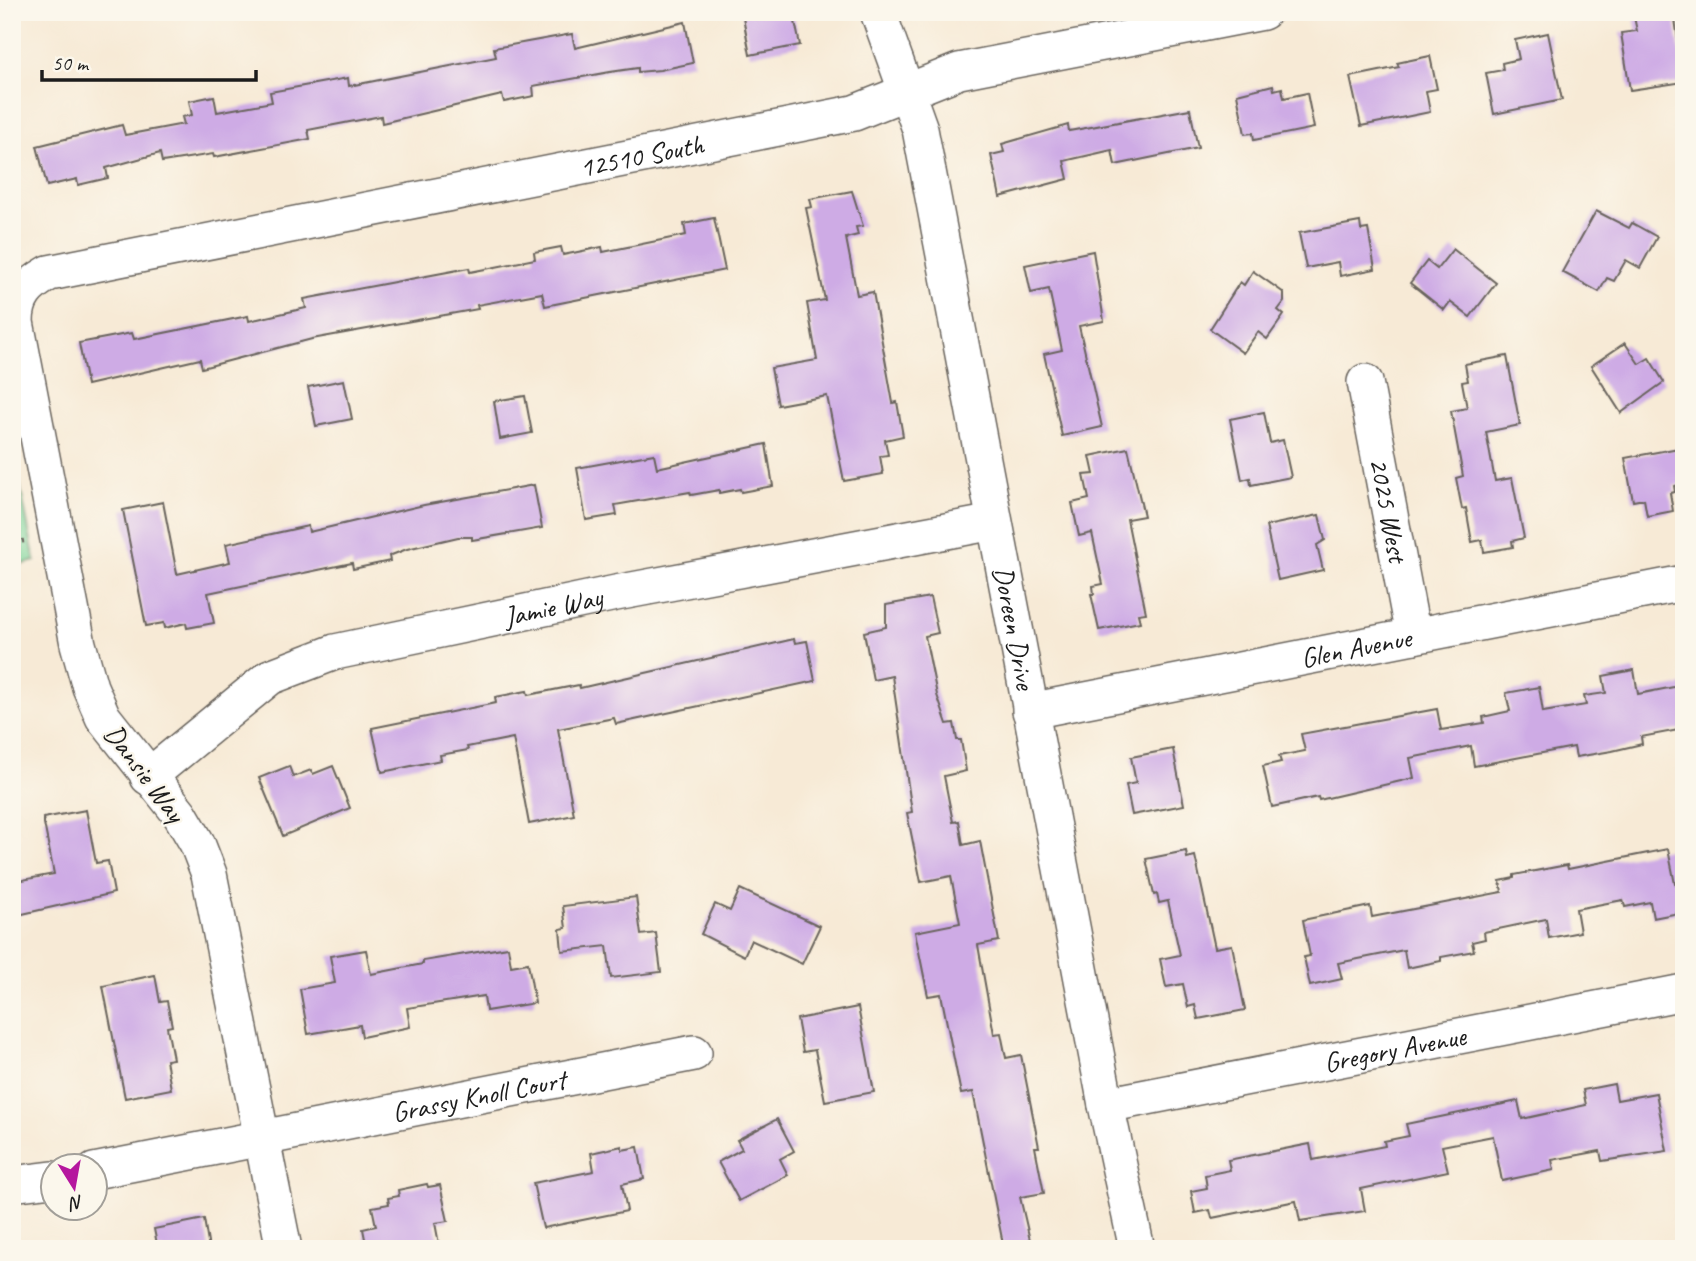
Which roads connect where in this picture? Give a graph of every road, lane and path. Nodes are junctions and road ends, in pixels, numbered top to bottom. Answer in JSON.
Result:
{"nodes":[{"id":1,"x":878,"y":12,"type":"edge"},
{"id":2,"x":1263,"y":12,"type":"edge"},
{"id":3,"x":906,"y":92,"type":"junction"},
{"id":4,"x":21,"y":296,"type":"joint"},
{"id":5,"x":1365,"y":382,"type":"dead end"},
{"id":6,"x":994,"y":522,"type":"junction"},
{"id":7,"x":24,"y":541,"type":"dead end"},
{"id":8,"x":12,"y":543,"type":"edge"},
{"id":9,"x":1684,"y":583,"type":"edge"},
{"id":10,"x":1413,"y":636,"type":"junction"},
{"id":11,"x":1030,"y":711,"type":"junction"},
{"id":12,"x":148,"y":777,"type":"junction"},
{"id":13,"x":1684,"y":992,"type":"edge"},
{"id":14,"x":694,"y":1053,"type":"dead end"},
{"id":15,"x":1106,"y":1105,"type":"junction"},
{"id":16,"x":263,"y":1137,"type":"junction"},
{"id":17,"x":108,"y":1168,"type":"edge"},
{"id":18,"x":38,"y":1181,"type":"edge"},
{"id":19,"x":12,"y":1184,"type":"edge"},
{"id":20,"x":284,"y":1249,"type":"edge"},
{"id":21,"x":1137,"y":1249,"type":"edge"}],
"edges":[{"from":1,"to":3,"type":"street","name":"Doreen Drive"},
{"from":2,"to":3,"type":"street","name":"12510 South"},
{"from":3,"to":4,"type":"street","name":"12510 South"},
{"from":3,"to":6,"type":"street","name":"Doreen Drive"},
{"from":4,"to":12,"type":"street","name":"Dansie Way"},
{"from":5,"to":10,"type":"street","name":"2025 West"},
{"from":6,"to":11,"type":"street","name":"Doreen Drive"},
{"from":6,"to":12,"type":"street","name":"Jamie Way"},
{"from":7,"to":8,"type":"path"},
{"from":9,"to":10,"type":"street","name":"Glen Avenue"},
{"from":10,"to":11,"type":"street","name":"Glen Avenue"},
{"from":11,"to":15,"type":"street","name":"Doreen Drive"},
{"from":12,"to":16,"type":"street","name":"Dansie Way"},
{"from":13,"to":15,"type":"street","name":"Gregory Avenue"},
{"from":14,"to":16,"type":"street","name":"Grassy Knoll Court"},
{"from":15,"to":21,"type":"street","name":"Doreen Drive"},
{"from":16,"to":17,"type":"street","name":"Grassy Knoll Court"},
{"from":16,"to":20,"type":"street","name":"Dansie Way"},
{"from":18,"to":19,"type":"street"}]}
